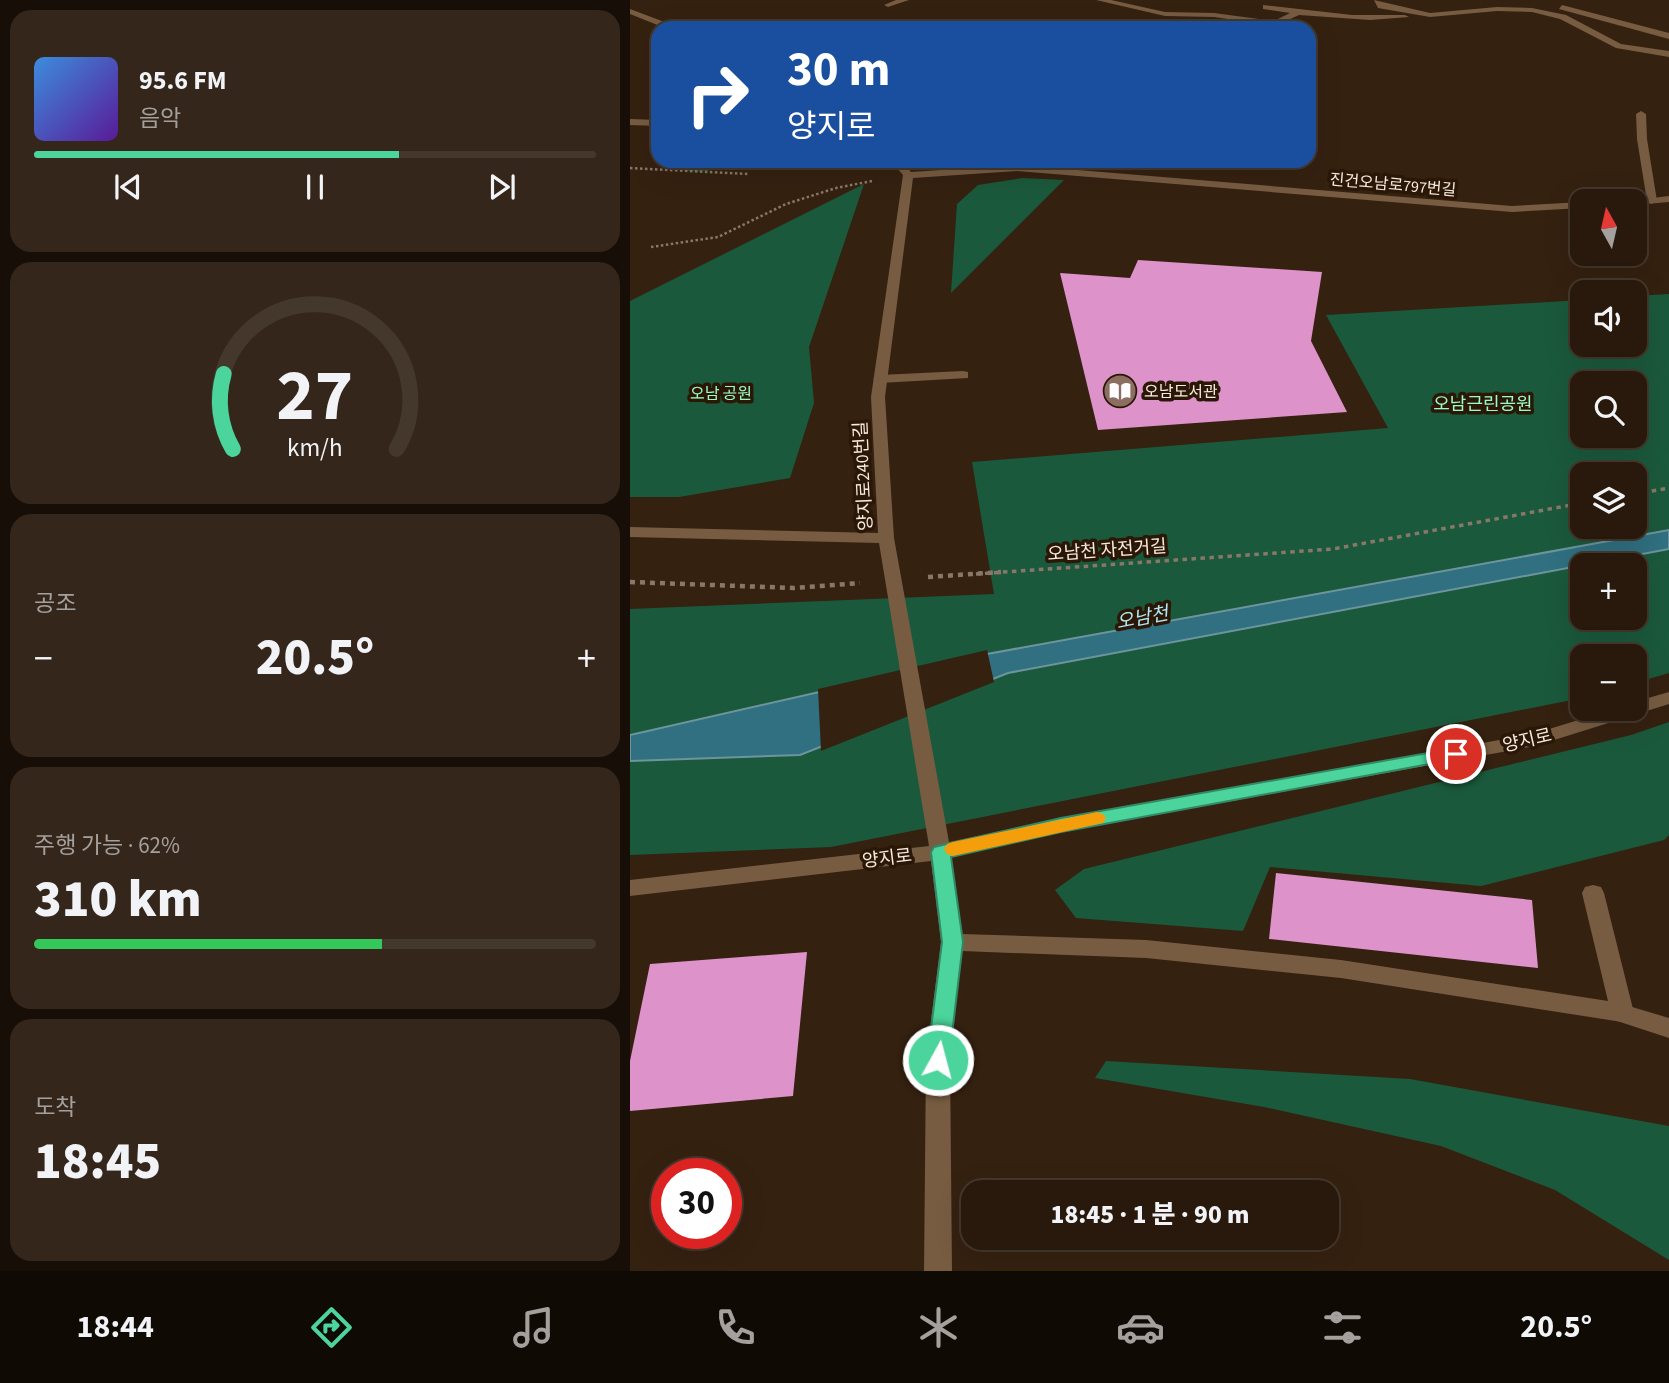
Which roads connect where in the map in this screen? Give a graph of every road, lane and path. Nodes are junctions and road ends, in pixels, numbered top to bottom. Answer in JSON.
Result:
{"nodes":[{"id":1,"x":905,"y":0,"type":"edge"},
{"id":2,"x":1378,"y":0,"type":"edge"},
{"id":3,"x":1107,"y":1,"type":"edge"},
{"id":4,"x":888,"y":5,"type":"dead end"},
{"id":5,"x":1557,"y":5,"type":"dead end"},
{"id":6,"x":1266,"y":7,"type":"dead end"},
{"id":7,"x":630,"y":11,"type":"edge"},
{"id":8,"x":1298,"y":12,"type":"junction"},
{"id":9,"x":1430,"y":15,"type":"junction"},
{"id":10,"x":655,"y":21,"type":"edge"},
{"id":11,"x":1255,"y":21,"type":"edge"},
{"id":12,"x":1281,"y":21,"type":"edge"},
{"id":13,"x":1669,"y":36,"type":"edge"},
{"id":14,"x":1669,"y":54,"type":"edge"},
{"id":15,"x":1641,"y":114,"type":"dead end"},
{"id":16,"x":630,"y":121,"type":"edge"},
{"id":17,"x":651,"y":122,"type":"edge"},
{"id":18,"x":630,"y":168,"type":"edge"},
{"id":19,"x":902,"y":168,"type":"edge"},
{"id":20,"x":748,"y":174,"type":"dead end"},
{"id":21,"x":908,"y":175,"type":"junction"},
{"id":22,"x":1669,"y":199,"type":"edge"},
{"id":23,"x":1647,"y":201,"type":"edge"},
{"id":24,"x":1652,"y":201,"type":"junction"},
{"id":25,"x":1570,"y":206,"type":"edge"},
{"id":26,"x":651,"y":247,"type":"dead end"},
{"id":27,"x":963,"y":375,"type":"dead end"},
{"id":28,"x":880,"y":379,"type":"junction"},
{"id":29,"x":1669,"y":488,"type":"edge"},
{"id":30,"x":1647,"y":492,"type":"edge"},
{"id":31,"x":1570,"y":505,"type":"edge"},
{"id":32,"x":630,"y":532,"type":"edge"},
{"id":33,"x":886,"y":538,"type":"junction"},
{"id":34,"x":630,"y":582,"type":"edge"},
{"id":35,"x":894,"y":586,"type":"junction"},
{"id":36,"x":1669,"y":698,"type":"edge"},
{"id":37,"x":1647,"y":705,"type":"edge"},
{"id":38,"x":1596,"y":721,"type":"edge"},
{"id":39,"x":940,"y":852,"type":"junction"},
{"id":40,"x":630,"y":888,"type":"edge"},
{"id":41,"x":1593,"y":893,"type":"dead end"},
{"id":42,"x":953,"y":942,"type":"junction"},
{"id":43,"x":1622,"y":1013,"type":"junction"},
{"id":44,"x":1669,"y":1028,"type":"edge"},
{"id":45,"x":938,"y":1271,"type":"edge"}],
"edges":[{"from":1,"to":4,"type":"street"},
{"from":2,"to":9,"type":"street"},
{"from":3,"to":11,"type":"street"},
{"from":5,"to":13,"type":"street"},
{"from":6,"to":8,"type":"street"},
{"from":7,"to":10,"type":"street"},
{"from":8,"to":9,"type":"street"},
{"from":8,"to":12,"type":"street"},
{"from":9,"to":14,"type":"street"},
{"from":15,"to":24,"type":"street"},
{"from":16,"to":17,"type":"street"},
{"from":18,"to":20,"type":"path"},
{"from":19,"to":21,"type":"street"},
{"from":21,"to":25,"type":"street","name":"진건오남로797번길"},
{"from":21,"to":26,"type":"path"},
{"from":21,"to":28,"type":"street","name":"양지로240번길"},
{"from":22,"to":24,"type":"street"},
{"from":23,"to":24,"type":"street"},
{"from":27,"to":28,"type":"street"},
{"from":28,"to":33,"type":"street","name":"양지로240번길"},
{"from":29,"to":30,"type":"path"},
{"from":31,"to":35,"type":"path","name":"오남천 자전거길"},
{"from":32,"to":33,"type":"street","name":"양지로240번길"},
{"from":33,"to":35,"type":"street"},
{"from":34,"to":35,"type":"path","name":"오남천 자전거길"},
{"from":35,"to":39,"type":"street"},
{"from":36,"to":37,"type":"street","name":"양지로"},
{"from":38,"to":39,"type":"street","name":"양지로"},
{"from":39,"to":40,"type":"street","name":"양지로"},
{"from":39,"to":42,"type":"street"},
{"from":41,"to":43,"type":"street"},
{"from":42,"to":43,"type":"street"},
{"from":42,"to":45,"type":"street"},
{"from":43,"to":44,"type":"street"}]}
